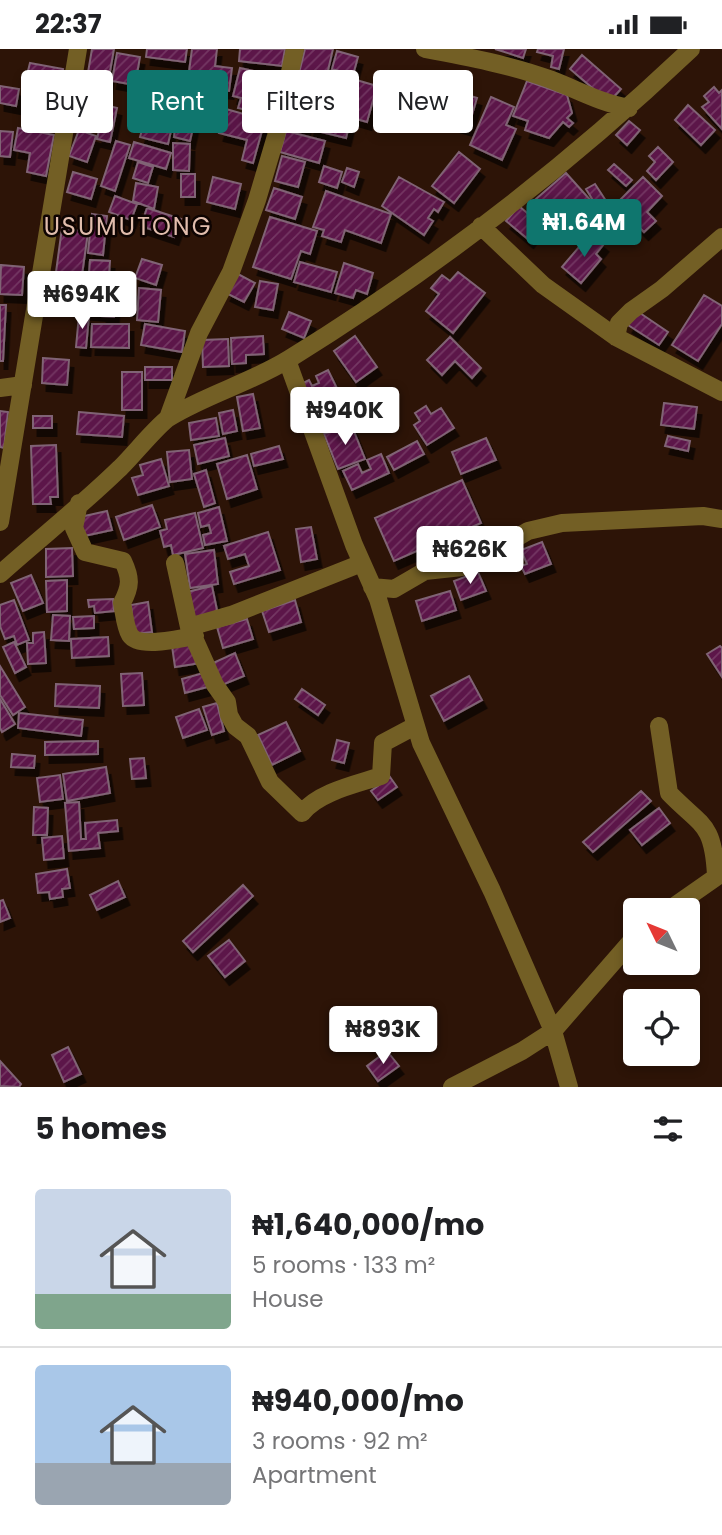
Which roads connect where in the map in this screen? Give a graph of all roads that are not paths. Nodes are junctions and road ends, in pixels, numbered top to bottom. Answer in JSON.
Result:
{"nodes":[{"id":1,"x":78,"y":49,"type":"edge"},
{"id":2,"x":295,"y":49,"type":"edge"},
{"id":3,"x":425,"y":49,"type":"edge"},
{"id":4,"x":691,"y":49,"type":"edge"},
{"id":5,"x":629,"y":108,"type":"junction"},
{"id":6,"x":481,"y":226,"type":"junction"},
{"id":7,"x":722,"y":237,"type":"edge"},
{"id":8,"x":616,"y":337,"type":"junction"},
{"id":9,"x":287,"y":360,"type":"junction"},
{"id":10,"x":23,"y":385,"type":"junction"},
{"id":11,"x":0,"y":388,"type":"edge"},
{"id":12,"x":722,"y":393,"type":"edge"},
{"id":13,"x":168,"y":418,"type":"junction"},
{"id":14,"x":79,"y":503,"type":"junction"},
{"id":15,"x":722,"y":519,"type":"edge"},
{"id":16,"x":0,"y":522,"type":"edge"},
{"id":17,"x":175,"y":563,"type":"dead end"},
{"id":18,"x":362,"y":563,"type":"junction"},
{"id":19,"x":0,"y":574,"type":"edge"},
{"id":20,"x":372,"y":587,"type":"junction"},
{"id":21,"x":192,"y":631,"type":"junction"},
{"id":22,"x":415,"y":726,"type":"junction"},
{"id":23,"x":659,"y":726,"type":"dead end"},
{"id":24,"x":719,"y":874,"type":"edge"},
{"id":25,"x":686,"y":898,"type":"edge"},
{"id":26,"x":623,"y":951,"type":"edge"},
{"id":27,"x":552,"y":1031,"type":"junction"},
{"id":28,"x":452,"y":1087,"type":"edge"},
{"id":29,"x":569,"y":1087,"type":"edge"}],
"edges":[{"from":1,"to":10,"type":"street"},
{"from":2,"to":13,"type":"street"},
{"from":3,"to":5,"type":"street"},
{"from":4,"to":5,"type":"street"},
{"from":5,"to":6,"type":"street"},
{"from":6,"to":8,"type":"street"},
{"from":6,"to":9,"type":"street"},
{"from":7,"to":8,"type":"street"},
{"from":8,"to":12,"type":"street"},
{"from":9,"to":13,"type":"street"},
{"from":9,"to":18,"type":"street"},
{"from":10,"to":11,"type":"street"},
{"from":10,"to":16,"type":"street"},
{"from":13,"to":14,"type":"street"},
{"from":14,"to":19,"type":"street"},
{"from":14,"to":21,"type":"street"},
{"from":15,"to":20,"type":"street"},
{"from":17,"to":21,"type":"street"},
{"from":18,"to":20,"type":"street"},
{"from":18,"to":21,"type":"street"},
{"from":20,"to":22,"type":"street"},
{"from":21,"to":22,"type":"street"},
{"from":22,"to":27,"type":"street"},
{"from":23,"to":24,"type":"street"},
{"from":24,"to":25,"type":"street"},
{"from":26,"to":27,"type":"street"},
{"from":27,"to":28,"type":"street"},
{"from":27,"to":29,"type":"street"}]}
